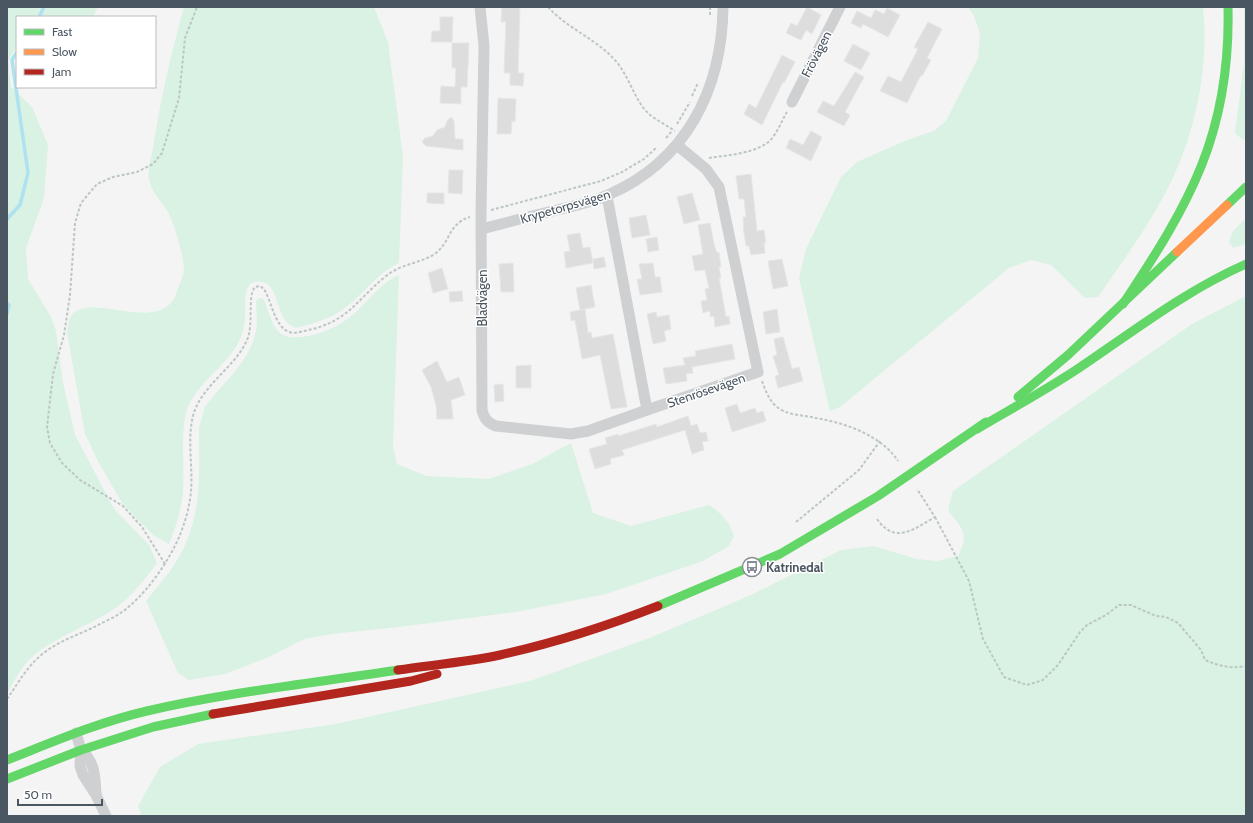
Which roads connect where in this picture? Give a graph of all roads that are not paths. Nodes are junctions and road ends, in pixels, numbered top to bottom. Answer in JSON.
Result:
{"nodes":[{"id":1,"x":480,"y":7,"type":"edge"},
{"id":2,"x":723,"y":7,"type":"edge"},
{"id":3,"x":840,"y":7,"type":"edge"},
{"id":4,"x":1228,"y":7,"type":"edge"},
{"id":5,"x":792,"y":102,"type":"road end"},
{"id":6,"x":680,"y":141,"type":"junction"},
{"id":7,"x":1246,"y":188,"type":"edge"},
{"id":8,"x":607,"y":196,"type":"junction"},
{"id":9,"x":482,"y":229,"type":"junction"},
{"id":10,"x":1246,"y":264,"type":"edge"},
{"id":11,"x":1123,"y":304,"type":"junction"},
{"id":12,"x":647,"y":410,"type":"junction"},
{"id":13,"x":977,"y":429,"type":"junction"},
{"id":14,"x":499,"y":655,"type":"junction"},
{"id":15,"x":76,"y":734,"type":"junction"},
{"id":16,"x":81,"y":750,"type":"junction"},
{"id":17,"x":7,"y":760,"type":"edge"},
{"id":18,"x":7,"y":779,"type":"edge"},
{"id":19,"x":106,"y":816,"type":"edge"}],
"edges":[{"from":1,"to":9,"type":"street","name":"Bladvägen"},
{"from":2,"to":6,"type":"street","name":"Krypetorpsvägen"},
{"from":3,"to":5,"type":"street","name":"Frövägen"},
{"from":4,"to":11,"type":"main road"},
{"from":6,"to":8,"type":"street","name":"Krypetorpsvägen"},
{"from":6,"to":12,"type":"street","name":"Stenrösevägen"},
{"from":7,"to":11,"type":"main road"},
{"from":8,"to":9,"type":"street","name":"Krypetorpsvägen"},
{"from":8,"to":12,"type":"street"},
{"from":9,"to":12,"type":"street","name":"Bladvägen"},
{"from":10,"to":13,"type":"main road"},
{"from":11,"to":13,"type":"main road"},
{"from":13,"to":14,"type":"main road"},
{"from":14,"to":15,"type":"main road"},
{"from":14,"to":16,"type":"main road"},
{"from":15,"to":16,"type":"street"},
{"from":15,"to":17,"type":"main road"},
{"from":16,"to":18,"type":"main road"},
{"from":16,"to":19,"type":"street"}]}
